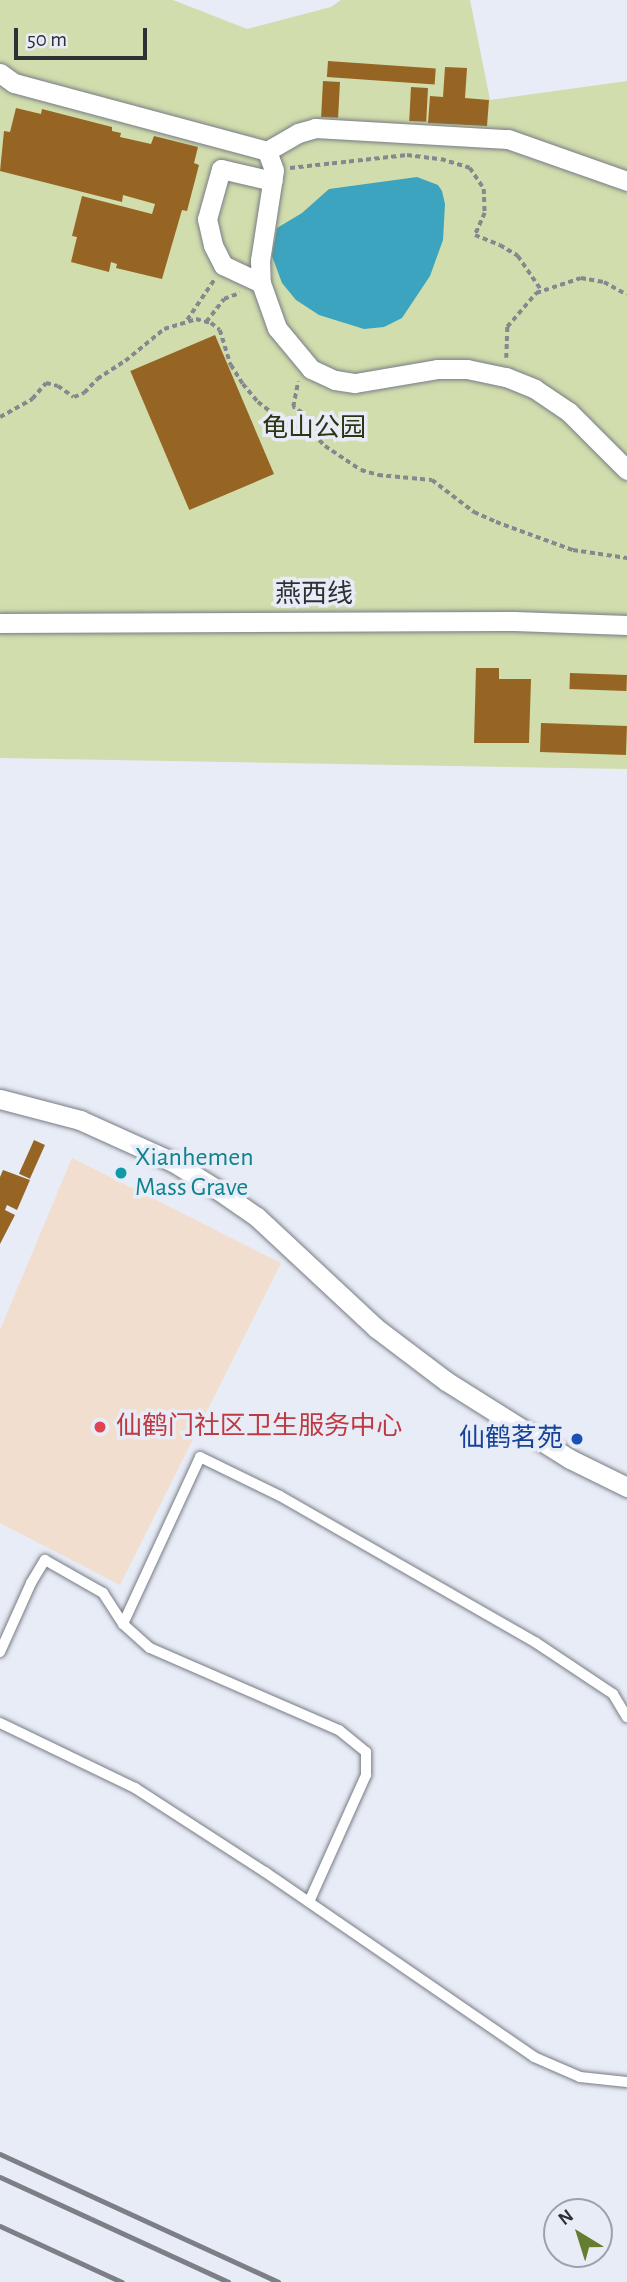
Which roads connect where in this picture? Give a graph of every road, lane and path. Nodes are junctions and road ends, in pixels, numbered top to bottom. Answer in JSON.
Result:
{"nodes":[{"id":1,"x":0,"y":73,"type":"edge"},
{"id":2,"x":267,"y":151,"type":"junction"},
{"id":3,"x":273,"y":175,"type":"junction"},
{"id":4,"x":627,"y":181,"type":"edge"},
{"id":5,"x":223,"y":265,"type":"junction"},
{"id":6,"x":258,"y":282,"type":"junction"},
{"id":7,"x":542,"y":291,"type":"junction"},
{"id":8,"x":627,"y":295,"type":"edge"},
{"id":9,"x":186,"y":322,"type":"junction"},
{"id":10,"x":206,"y":322,"type":"junction"},
{"id":11,"x":304,"y":361,"type":"junction"},
{"id":12,"x":506,"y":377,"type":"junction"},
{"id":13,"x":0,"y":416,"type":"edge"},
{"id":14,"x":303,"y":421,"type":"junction"},
{"id":15,"x":627,"y":470,"type":"edge"},
{"id":16,"x":627,"y":558,"type":"edge"},
{"id":17,"x":0,"y":623,"type":"edge"},
{"id":18,"x":627,"y":625,"type":"edge"},
{"id":19,"x":0,"y":1100,"type":"edge"},
{"id":20,"x":627,"y":1487,"type":"edge"},
{"id":21,"x":123,"y":1624,"type":"junction"},
{"id":22,"x":0,"y":1652,"type":"edge"},
{"id":23,"x":627,"y":1717,"type":"edge"},
{"id":24,"x":0,"y":1723,"type":"edge"},
{"id":25,"x":309,"y":1902,"type":"junction"},
{"id":26,"x":627,"y":2082,"type":"edge"}],
"edges":[{"from":1,"to":2,"type":"street"},
{"from":2,"to":3,"type":"street"},
{"from":2,"to":4,"type":"street"},
{"from":3,"to":5,"type":"street"},
{"from":3,"to":6,"type":"street"},
{"from":3,"to":7,"type":"path"},
{"from":5,"to":6,"type":"street"},
{"from":5,"to":9,"type":"path"},
{"from":6,"to":10,"type":"path"},
{"from":6,"to":11,"type":"street"},
{"from":7,"to":8,"type":"path"},
{"from":7,"to":12,"type":"path"},
{"from":9,"to":10,"type":"path"},
{"from":9,"to":13,"type":"path"},
{"from":10,"to":14,"type":"path"},
{"from":11,"to":12,"type":"street"},
{"from":11,"to":14,"type":"path"},
{"from":12,"to":15,"type":"street"},
{"from":14,"to":16,"type":"path"},
{"from":17,"to":18,"type":"street","name":"燕西线"},
{"from":19,"to":20,"type":"street"},
{"from":21,"to":22,"type":"lane"},
{"from":21,"to":23,"type":"lane"},
{"from":21,"to":25,"type":"lane"},
{"from":24,"to":25,"type":"lane"},
{"from":25,"to":26,"type":"lane"}]}
